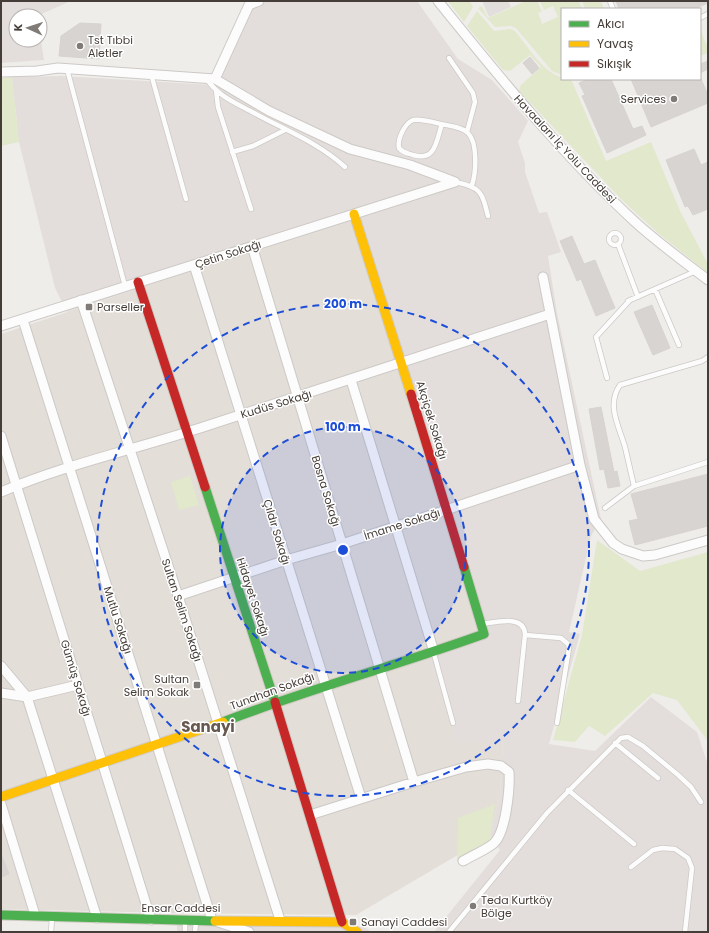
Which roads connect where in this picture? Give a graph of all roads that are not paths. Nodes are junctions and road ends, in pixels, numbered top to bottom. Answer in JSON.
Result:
{"nodes":[{"id":1,"x":259,"y":1,"type":"edge"},
{"id":2,"x":438,"y":1,"type":"edge"},
{"id":3,"x":248,"y":3,"type":"edge"},
{"id":4,"x":449,"y":58,"type":"dead end"},
{"id":5,"x":67,"y":68,"type":"junction"},
{"id":6,"x":1,"y":72,"type":"edge"},
{"id":7,"x":152,"y":74,"type":"junction"},
{"id":8,"x":211,"y":78,"type":"junction"},
{"id":9,"x":216,"y":90,"type":"junction"},
{"id":10,"x":442,"y":124,"type":"junction"},
{"id":11,"x":285,"y":130,"type":"junction"},
{"id":12,"x":467,"y":132,"type":"junction"},
{"id":13,"x":232,"y":152,"type":"junction"},
{"id":14,"x":345,"y":167,"type":"dead end"},
{"id":15,"x":455,"y":182,"type":"junction"},
{"id":16,"x":472,"y":185,"type":"junction"},
{"id":17,"x":186,"y":199,"type":"dead end"},
{"id":18,"x":251,"y":209,"type":"dead end"},
{"id":19,"x":354,"y":214,"type":"junction"},
{"id":20,"x":488,"y":216,"type":"dead end"},
{"id":21,"x":618,"y":244,"type":"dead end"},
{"id":22,"x":252,"y":246,"type":"junction"},
{"id":23,"x":194,"y":265,"type":"junction"},
{"id":24,"x":696,"y":271,"type":"junction"},
{"id":25,"x":543,"y":277,"type":"dead end"},
{"id":26,"x":708,"y":280,"type":"edge"},
{"id":27,"x":138,"y":282,"type":"junction"},
{"id":28,"x":125,"y":286,"type":"junction"},
{"id":29,"x":655,"y":289,"type":"junction"},
{"id":30,"x":638,"y":296,"type":"junction"},
{"id":31,"x":81,"y":300,"type":"junction"},
{"id":32,"x":630,"y":300,"type":"junction"},
{"id":33,"x":624,"y":303,"type":"dead end"},
{"id":34,"x":550,"y":314,"type":"junction"},
{"id":35,"x":23,"y":320,"type":"junction"},
{"id":36,"x":1,"y":326,"type":"edge"},
{"id":37,"x":678,"y":345,"type":"dead end"},
{"id":38,"x":708,"y":357,"type":"edge"},
{"id":39,"x":402,"y":362,"type":"junction"},
{"id":40,"x":607,"y":378,"type":"dead end"},
{"id":41,"x":351,"y":380,"type":"junction"},
{"id":42,"x":297,"y":398,"type":"junction"},
{"id":43,"x":242,"y":415,"type":"junction"},
{"id":44,"x":187,"y":432,"type":"junction"},
{"id":45,"x":1,"y":436,"type":"edge"},
{"id":46,"x":129,"y":450,"type":"junction"},
{"id":47,"x":708,"y":462,"type":"edge"},
{"id":48,"x":580,"y":464,"type":"junction"},
{"id":49,"x":69,"y":468,"type":"junction"},
{"id":50,"x":16,"y":485,"type":"junction"},
{"id":51,"x":634,"y":486,"type":"junction"},
{"id":52,"x":1,"y":492,"type":"edge"},
{"id":53,"x":605,"y":508,"type":"dead end"},
{"id":54,"x":446,"y":510,"type":"junction"},
{"id":55,"x":395,"y":526,"type":"junction"},
{"id":56,"x":708,"y":540,"type":"edge"},
{"id":57,"x":342,"y":544,"type":"junction"},
{"id":58,"x":286,"y":560,"type":"junction"},
{"id":59,"x":234,"y":578,"type":"junction"},
{"id":60,"x":178,"y":596,"type":"junction"},
{"id":61,"x":481,"y":624,"type":"junction"},
{"id":62,"x":484,"y":634,"type":"joint"},
{"id":63,"x":525,"y":635,"type":"junction"},
{"id":64,"x":434,"y":652,"type":"junction"},
{"id":65,"x":1,"y":666,"type":"edge"},
{"id":66,"x":380,"y":668,"type":"junction"},
{"id":67,"x":78,"y":685,"type":"junction"},
{"id":68,"x":326,"y":685,"type":"junction"},
{"id":69,"x":1,"y":693,"type":"edge"},
{"id":70,"x":27,"y":697,"type":"junction"},
{"id":71,"x":518,"y":701,"type":"dead end"},
{"id":72,"x":275,"y":702,"type":"junction"},
{"id":73,"x":453,"y":723,"type":"dead end"},
{"id":74,"x":557,"y":723,"type":"dead end"},
{"id":75,"x":217,"y":724,"type":"junction"},
{"id":76,"x":615,"y":743,"type":"junction"},
{"id":77,"x":157,"y":744,"type":"junction"},
{"id":78,"x":102,"y":763,"type":"junction"},
{"id":79,"x":658,"y":778,"type":"dead end"},
{"id":80,"x":53,"y":780,"type":"junction"},
{"id":81,"x":414,"y":782,"type":"junction"},
{"id":82,"x":568,"y":790,"type":"junction"},
{"id":83,"x":1,"y":797,"type":"edge"},
{"id":84,"x":360,"y":798,"type":"junction"},
{"id":85,"x":701,"y":802,"type":"dead end"},
{"id":86,"x":1,"y":804,"type":"edge"},
{"id":87,"x":310,"y":815,"type":"junction"},
{"id":88,"x":634,"y":844,"type":"dead end"},
{"id":89,"x":463,"y":861,"type":"dead end"},
{"id":90,"x":630,"y":867,"type":"dead end"},
{"id":91,"x":1,"y":915,"type":"edge"},
{"id":92,"x":35,"y":915,"type":"junction"},
{"id":93,"x":52,"y":916,"type":"junction"},
{"id":94,"x":97,"y":918,"type":"junction"},
{"id":95,"x":151,"y":920,"type":"junction"},
{"id":96,"x":185,"y":920,"type":"junction"},
{"id":97,"x":196,"y":920,"type":"junction"},
{"id":98,"x":212,"y":920,"type":"junction"},
{"id":99,"x":280,"y":920,"type":"junction"},
{"id":100,"x":342,"y":922,"type":"junction"},
{"id":101,"x":51,"y":932,"type":"edge"},
{"id":102,"x":185,"y":932,"type":"edge"},
{"id":103,"x":196,"y":932,"type":"edge"},
{"id":104,"x":249,"y":932,"type":"edge"},
{"id":105,"x":357,"y":932,"type":"edge"},
{"id":106,"x":449,"y":932,"type":"edge"},
{"id":107,"x":685,"y":932,"type":"edge"}],
"edges":[{"from":1,"to":3,"type":"street"},
{"from":2,"to":24,"type":"street","name":"Havaalanı İç Yolu Caddesi"},
{"from":3,"to":8,"type":"street"},
{"from":4,"to":12,"type":"lane"},
{"from":5,"to":6,"type":"street"},
{"from":5,"to":7,"type":"street"},
{"from":5,"to":28,"type":"lane"},
{"from":7,"to":8,"type":"street"},
{"from":7,"to":17,"type":"lane"},
{"from":8,"to":9,"type":"lane"},
{"from":8,"to":15,"type":"street"},
{"from":9,"to":11,"type":"lane"},
{"from":9,"to":13,"type":"lane"},
{"from":10,"to":10,"type":"lane"},
{"from":10,"to":12,"type":"lane"},
{"from":11,"to":13,"type":"lane"},
{"from":11,"to":14,"type":"lane"},
{"from":12,"to":16,"type":"lane"},
{"from":13,"to":18,"type":"lane"},
{"from":15,"to":16,"type":"lane"},
{"from":15,"to":19,"type":"street","name":"Çetin Sokağı"},
{"from":16,"to":20,"type":"lane"},
{"from":19,"to":22,"type":"street","name":"Çetin Sokağı"},
{"from":19,"to":39,"type":"street","name":"Akçiçek Sokağı"},
{"from":21,"to":30,"type":"lane"},
{"from":22,"to":23,"type":"street","name":"Çetin Sokağı"},
{"from":22,"to":42,"type":"street","name":"Bosna Sokağı"},
{"from":23,"to":27,"type":"street","name":"Çetin Sokağı"},
{"from":23,"to":43,"type":"street","name":"Çıldır Sokağı"},
{"from":24,"to":26,"type":"street","name":"Havaalanı İç Yolu Caddesi"},
{"from":24,"to":29,"type":"lane"},
{"from":25,"to":34,"type":"street"},
{"from":27,"to":28,"type":"street","name":"Çetin Sokağı"},
{"from":27,"to":44,"type":"street","name":"Hidayet Sokağı"},
{"from":28,"to":31,"type":"street","name":"Çetin Sokağı"},
{"from":29,"to":30,"type":"lane"},
{"from":29,"to":37,"type":"lane"},
{"from":30,"to":32,"type":"lane"},
{"from":31,"to":35,"type":"street","name":"Çetin Sokağı"},
{"from":31,"to":46,"type":"street","name":"Sultan Selim Sokağı"},
{"from":32,"to":33,"type":"lane"},
{"from":32,"to":40,"type":"lane"},
{"from":34,"to":39,"type":"street","name":"Kudüs Sokağı"},
{"from":34,"to":48,"type":"street"},
{"from":35,"to":36,"type":"street","name":"Çetin Sokağı"},
{"from":35,"to":49,"type":"street","name":"Mutlu Sokağı"},
{"from":38,"to":51,"type":"lane"},
{"from":39,"to":41,"type":"street","name":"Kudüs Sokağı"},
{"from":39,"to":54,"type":"street","name":"Akçiçek Sokağı"},
{"from":41,"to":42,"type":"street","name":"Kudüs Sokağı"},
{"from":41,"to":55,"type":"street"},
{"from":42,"to":43,"type":"street","name":"Kudüs Sokağı"},
{"from":42,"to":57,"type":"street","name":"Bosna Sokağı"},
{"from":43,"to":44,"type":"street","name":"Kudüs Sokağı"},
{"from":43,"to":58,"type":"street","name":"Çıldır Sokağı"},
{"from":44,"to":46,"type":"street","name":"Kudüs Sokağı"},
{"from":44,"to":59,"type":"street","name":"Hidayet Sokağı"},
{"from":45,"to":50,"type":"street","name":"Gümüş Sokağı"},
{"from":46,"to":49,"type":"street","name":"Kudüs Sokağı"},
{"from":46,"to":60,"type":"street","name":"Sultan Selim Sokağı"},
{"from":47,"to":51,"type":"lane"},
{"from":48,"to":54,"type":"street","name":"İmame Sokağı"},
{"from":48,"to":56,"type":"street"},
{"from":49,"to":50,"type":"street","name":"Kudüs Sokağı"},
{"from":49,"to":77,"type":"street","name":"Mutlu Sokağı"},
{"from":50,"to":52,"type":"street","name":"Kudüs Sokağı"},
{"from":50,"to":67,"type":"street","name":"Gümüş Sokağı"},
{"from":51,"to":53,"type":"lane"},
{"from":54,"to":55,"type":"street","name":"İmame Sokağı"},
{"from":54,"to":61,"type":"street","name":"Akçiçek Sokağı"},
{"from":55,"to":57,"type":"street","name":"İmame Sokağı"},
{"from":55,"to":64,"type":"street"},
{"from":57,"to":58,"type":"street","name":"İmame Sokağı"},
{"from":57,"to":66,"type":"street","name":"Bosna Sokağı"},
{"from":58,"to":59,"type":"street","name":"İmame Sokağı"},
{"from":58,"to":68,"type":"street","name":"Çıldır Sokağı"},
{"from":59,"to":60,"type":"street","name":"İmame Sokağı"},
{"from":59,"to":72,"type":"street","name":"Hidayet Sokağı"},
{"from":60,"to":75,"type":"street","name":"Sultan Selim Sokağı"},
{"from":61,"to":62,"type":"street","name":"Akçiçek Sokağı"},
{"from":61,"to":63,"type":"lane"},
{"from":62,"to":64,"type":"street","name":"Tunahan Sokağı"},
{"from":63,"to":71,"type":"lane"},
{"from":63,"to":74,"type":"lane"},
{"from":64,"to":66,"type":"street","name":"Tunahan Sokağı"},
{"from":64,"to":73,"type":"lane"},
{"from":65,"to":70,"type":"street"},
{"from":66,"to":68,"type":"street","name":"Tunahan Sokağı"},
{"from":66,"to":81,"type":"street","name":"Bosna Sokağı"},
{"from":67,"to":70,"type":"street"},
{"from":67,"to":78,"type":"street","name":"Gümüş Sokağı"},
{"from":68,"to":72,"type":"street","name":"Tunahan Sokağı"},
{"from":68,"to":84,"type":"street","name":"Çıldır Sokağı"},
{"from":69,"to":70,"type":"street"},
{"from":70,"to":80,"type":"street"},
{"from":72,"to":75,"type":"street","name":"Tunahan Sokağı"},
{"from":72,"to":87,"type":"street","name":"Hidayet Sokağı"},
{"from":75,"to":77,"type":"street","name":"Tunahan Sokağı"},
{"from":75,"to":99,"type":"street","name":"Sultan Selim Sokağı"},
{"from":76,"to":79,"type":"lane"},
{"from":76,"to":82,"type":"lane"},
{"from":76,"to":85,"type":"lane"},
{"from":77,"to":78,"type":"street","name":"Tunahan Sokağı"},
{"from":77,"to":98,"type":"street","name":"Mutlu Sokağı"},
{"from":78,"to":80,"type":"street","name":"Tunahan Sokağı"},
{"from":78,"to":95,"type":"street","name":"Gümüş Sokağı"},
{"from":80,"to":83,"type":"street","name":"Tunahan Sokağı"},
{"from":80,"to":94,"type":"street"},
{"from":81,"to":84,"type":"street"},
{"from":81,"to":89,"type":"street"},
{"from":82,"to":88,"type":"lane"},
{"from":82,"to":106,"type":"lane"},
{"from":84,"to":87,"type":"street"},
{"from":86,"to":92,"type":"street"},
{"from":87,"to":100,"type":"street","name":"Hidayet Sokağı"},
{"from":90,"to":107,"type":"lane"},
{"from":91,"to":92,"type":"street","name":"Ensar Caddesi"},
{"from":92,"to":93,"type":"street","name":"Ensar Caddesi"},
{"from":93,"to":94,"type":"street","name":"Ensar Caddesi"},
{"from":93,"to":101,"type":"lane"},
{"from":94,"to":95,"type":"street","name":"Ensar Caddesi"},
{"from":95,"to":96,"type":"street","name":"Ensar Caddesi"},
{"from":96,"to":97,"type":"street","name":"Ensar Caddesi"},
{"from":96,"to":102,"type":"lane"},
{"from":97,"to":98,"type":"street","name":"Ensar Caddesi"},
{"from":97,"to":103,"type":"lane"},
{"from":98,"to":99,"type":"street","name":"Ensar Caddesi"},
{"from":98,"to":104,"type":"street"},
{"from":99,"to":100,"type":"street","name":"Ensar Caddesi"},
{"from":100,"to":105,"type":"street"}]}
